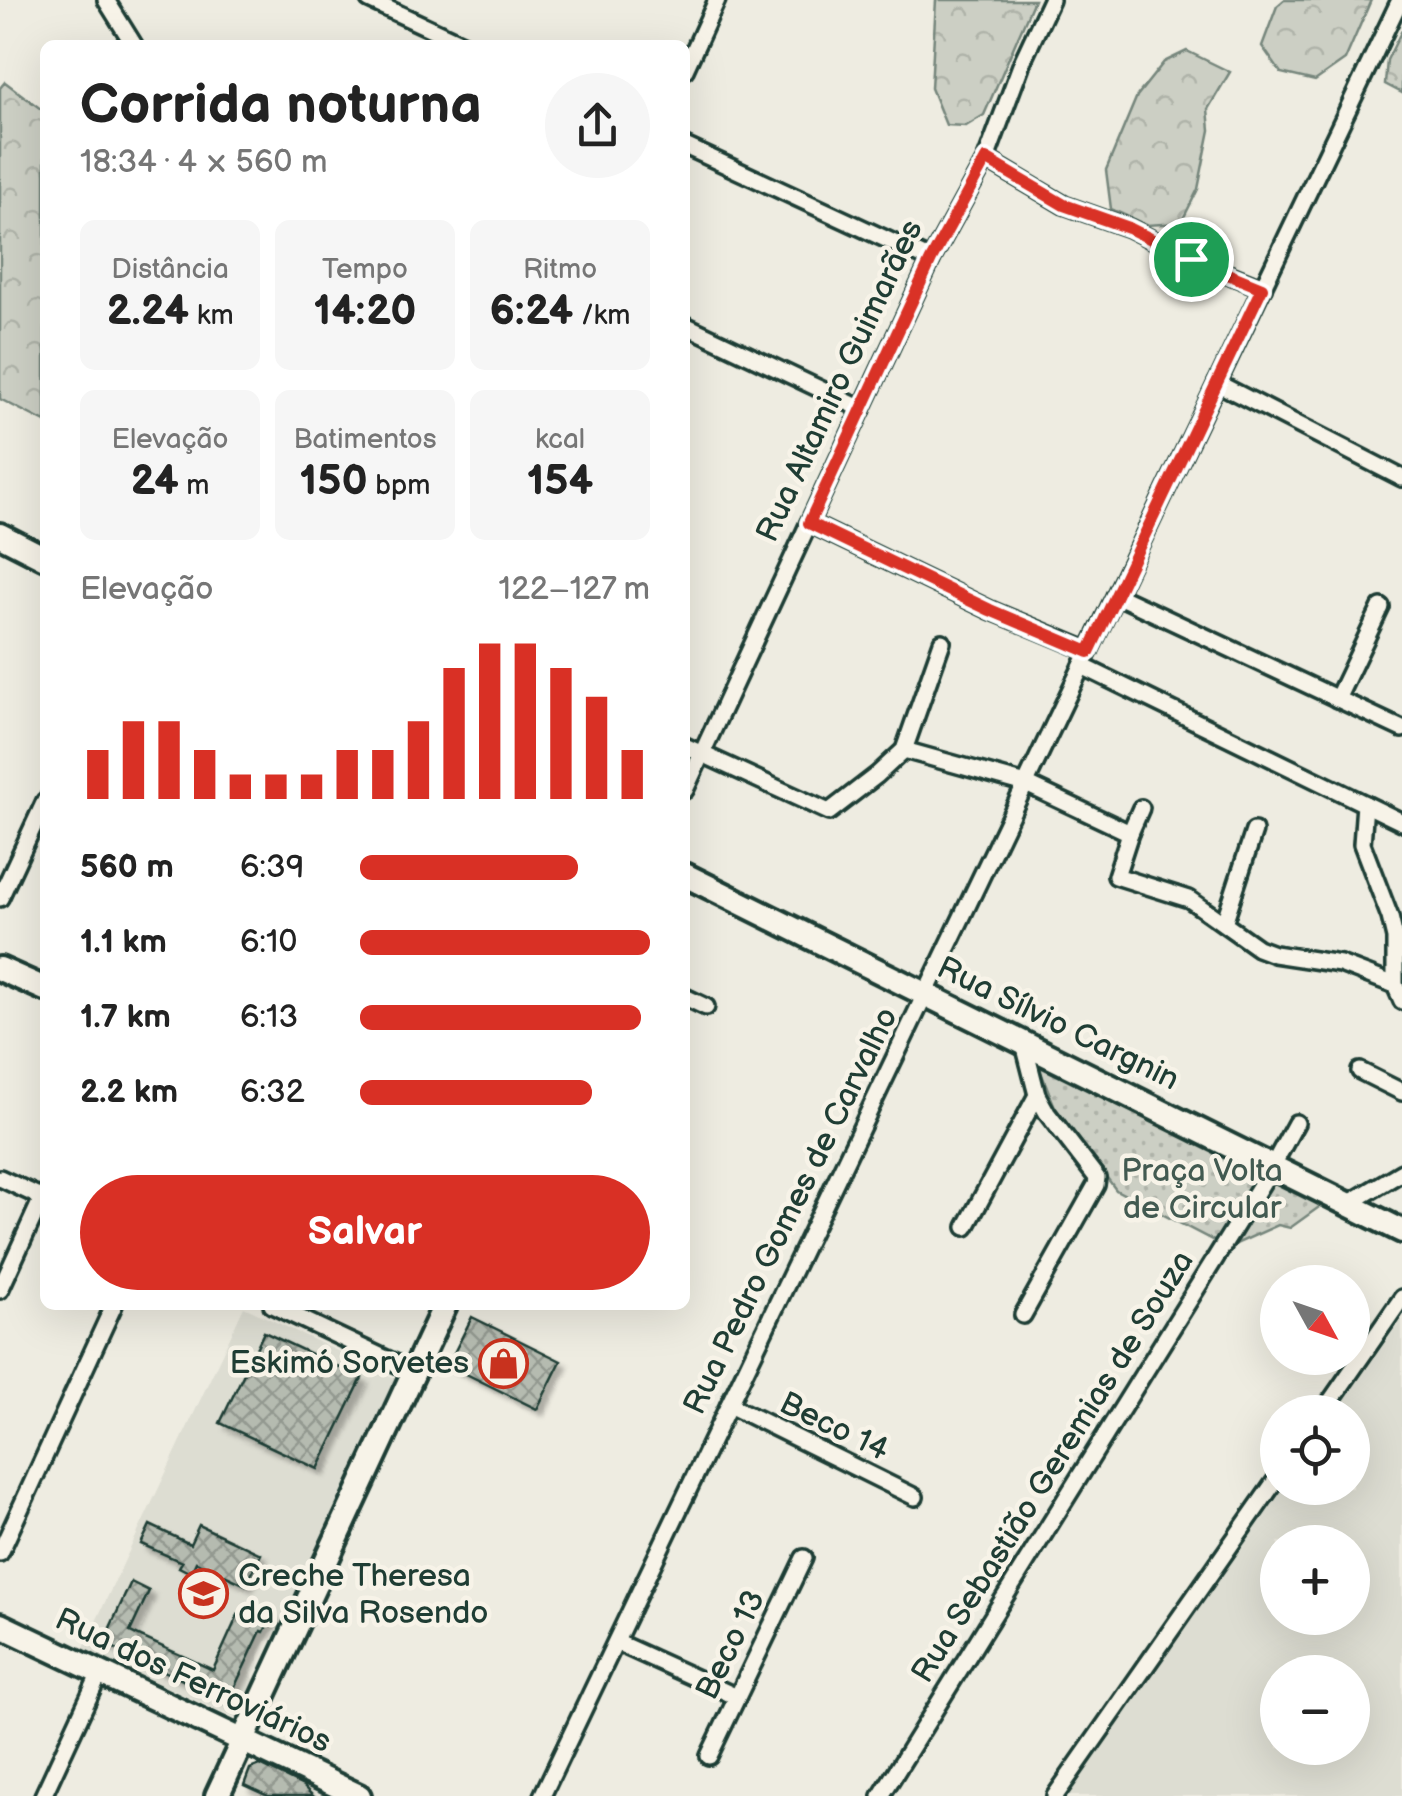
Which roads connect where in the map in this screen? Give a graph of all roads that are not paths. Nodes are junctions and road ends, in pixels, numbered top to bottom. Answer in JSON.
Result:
{"nodes":[{"id":1,"x":106,"y":0,"type":"edge"},
{"id":2,"x":369,"y":0,"type":"edge"},
{"id":3,"x":416,"y":0,"type":"edge"},
{"id":4,"x":717,"y":0,"type":"edge"},
{"id":5,"x":1051,"y":0,"type":"edge"},
{"id":6,"x":1400,"y":0,"type":"edge"},
{"id":7,"x":408,"y":18,"type":"junction"},
{"id":8,"x":131,"y":40,"type":"edge"},
{"id":9,"x":455,"y":40,"type":"edge"},
{"id":10,"x":690,"y":59,"type":"edge"},
{"id":11,"x":690,"y":148,"type":"edge"},
{"id":12,"x":986,"y":159,"type":"junction"},
{"id":13,"x":931,"y":260,"type":"junction"},
{"id":14,"x":1262,"y":288,"type":"junction"},
{"id":15,"x":690,"y":327,"type":"edge"},
{"id":16,"x":1217,"y":383,"type":"junction"},
{"id":17,"x":862,"y":408,"type":"junction"},
{"id":18,"x":1402,"y":478,"type":"edge"},
{"id":19,"x":809,"y":523,"type":"junction"},
{"id":20,"x":0,"y":536,"type":"edge"},
{"id":21,"x":40,"y":556,"type":"edge"},
{"id":22,"x":1116,"y":595,"type":"junction"},
{"id":23,"x":1381,"y":607,"type":"dead end"},
{"id":24,"x":942,"y":642,"type":"dead end"},
{"id":25,"x":1086,"y":659,"type":"junction"},
{"id":26,"x":1337,"y":699,"type":"junction"},
{"id":27,"x":1402,"y":729,"type":"edge"},
{"id":28,"x":690,"y":748,"type":"edge"},
{"id":29,"x":904,"y":750,"type":"junction"},
{"id":30,"x":702,"y":754,"type":"junction"},
{"id":31,"x":690,"y":779,"type":"edge"},
{"id":32,"x":1026,"y":784,"type":"junction"},
{"id":33,"x":1364,"y":804,"type":"junction"},
{"id":34,"x":1140,"y":808,"type":"dead end"},
{"id":35,"x":40,"y":812,"type":"edge"},
{"id":36,"x":1402,"y":822,"type":"edge"},
{"id":37,"x":1254,"y":831,"type":"dead end"},
{"id":38,"x":1130,"y":833,"type":"junction"},
{"id":39,"x":690,"y":878,"type":"edge"},
{"id":40,"x":0,"y":898,"type":"edge"},
{"id":41,"x":1224,"y":923,"type":"junction"},
{"id":42,"x":0,"y":968,"type":"edge"},
{"id":43,"x":40,"y":987,"type":"edge"},
{"id":44,"x":1399,"y":993,"type":"edge"},
{"id":45,"x":925,"y":994,"type":"junction"},
{"id":46,"x":690,"y":999,"type":"edge"},
{"id":47,"x":706,"y":1007,"type":"dead end"},
{"id":48,"x":1024,"y":1044,"type":"junction"},
{"id":49,"x":1360,"y":1071,"type":"dead end"},
{"id":50,"x":1402,"y":1092,"type":"edge"},
{"id":51,"x":1037,"y":1094,"type":"junction"},
{"id":52,"x":1296,"y":1123,"type":"dead end"},
{"id":53,"x":1272,"y":1167,"type":"junction"},
{"id":54,"x":1402,"y":1172,"type":"edge"},
{"id":55,"x":0,"y":1178,"type":"edge"},
{"id":56,"x":40,"y":1196,"type":"edge"},
{"id":57,"x":1348,"y":1204,"type":"junction"},
{"id":58,"x":40,"y":1206,"type":"edge"},
{"id":59,"x":966,"y":1227,"type":"dead end"},
{"id":60,"x":1402,"y":1231,"type":"edge"},
{"id":61,"x":0,"y":1290,"type":"edge"},
{"id":62,"x":1402,"y":1298,"type":"edge"},
{"id":63,"x":112,"y":1310,"type":"edge"},
{"id":64,"x":283,"y":1310,"type":"edge"},
{"id":65,"x":444,"y":1310,"type":"edge"},
{"id":66,"x":1023,"y":1315,"type":"dead end"},
{"id":67,"x":414,"y":1372,"type":"junction"},
{"id":68,"x":1334,"y":1395,"type":"edge"},
{"id":69,"x":729,"y":1405,"type":"junction"},
{"id":70,"x":916,"y":1498,"type":"dead end"},
{"id":71,"x":1260,"y":1503,"type":"edge"},
{"id":72,"x":0,"y":1553,"type":"edge"},
{"id":73,"x":804,"y":1558,"type":"dead end"},
{"id":74,"x":0,"y":1625,"type":"edge"},
{"id":75,"x":616,"y":1642,"type":"junction"},
{"id":76,"x":100,"y":1673,"type":"junction"},
{"id":77,"x":737,"y":1697,"type":"junction"},
{"id":78,"x":243,"y":1741,"type":"junction"},
{"id":79,"x":708,"y":1756,"type":"dead end"},
{"id":80,"x":43,"y":1796,"type":"edge"},
{"id":81,"x":218,"y":1796,"type":"edge"},
{"id":82,"x":359,"y":1796,"type":"edge"},
{"id":83,"x":542,"y":1796,"type":"edge"},
{"id":84,"x":881,"y":1796,"type":"edge"},
{"id":85,"x":1055,"y":1796,"type":"edge"}],
"edges":[{"from":1,"to":8,"type":"street"},
{"from":2,"to":7,"type":"street"},
{"from":3,"to":7,"type":"street"},
{"from":4,"to":10,"type":"street"},
{"from":5,"to":12,"type":"street","name":"Rua Altamiro Guimarães"},
{"from":6,"to":14,"type":"street","name":"Rua Pedro Gomes de Carvalho"},
{"from":7,"to":9,"type":"street"},
{"from":11,"to":13,"type":"street"},
{"from":12,"to":13,"type":"street","name":"Rua Altamiro Guimarães"},
{"from":12,"to":14,"type":"street"},
{"from":13,"to":17,"type":"street","name":"Rua Altamiro Guimarães"},
{"from":14,"to":16,"type":"street","name":"Rua Pedro Gomes de Carvalho"},
{"from":15,"to":17,"type":"street"},
{"from":16,"to":18,"type":"street"},
{"from":16,"to":22,"type":"street","name":"Rua Pedro Gomes de Carvalho"},
{"from":17,"to":19,"type":"street","name":"Rua Altamiro Guimarães"},
{"from":19,"to":25,"type":"street"},
{"from":19,"to":30,"type":"street","name":"Rua Altamiro Guimarães"},
{"from":20,"to":21,"type":"street"},
{"from":22,"to":25,"type":"street","name":"Rua Pedro Gomes de Carvalho"},
{"from":22,"to":26,"type":"street"},
{"from":23,"to":26,"type":"street"},
{"from":24,"to":29,"type":"street"},
{"from":25,"to":32,"type":"street","name":"Rua Pedro Gomes de Carvalho"},
{"from":25,"to":33,"type":"street"},
{"from":26,"to":27,"type":"street"},
{"from":28,"to":30,"type":"street"},
{"from":29,"to":30,"type":"street"},
{"from":29,"to":32,"type":"street"},
{"from":30,"to":31,"type":"street","name":"Rua Altamiro Guimarães"},
{"from":32,"to":38,"type":"street"},
{"from":32,"to":45,"type":"street","name":"Rua Pedro Gomes de Carvalho"},
{"from":33,"to":36,"type":"street"},
{"from":33,"to":44,"type":"street"},
{"from":34,"to":38,"type":"street"},
{"from":35,"to":40,"type":"street"},
{"from":37,"to":41,"type":"street"},
{"from":38,"to":41,"type":"street"},
{"from":39,"to":45,"type":"street","name":"Rua Sílvio Cargnin"},
{"from":41,"to":44,"type":"street"},
{"from":42,"to":43,"type":"street"},
{"from":45,"to":48,"type":"street","name":"Rua Sílvio Cargnin"},
{"from":45,"to":69,"type":"street","name":"Rua Pedro Gomes de Carvalho"},
{"from":46,"to":47,"type":"street"},
{"from":48,"to":51,"type":"street"},
{"from":48,"to":53,"type":"street","name":"Rua Sílvio Cargnin"},
{"from":49,"to":50,"type":"street"},
{"from":51,"to":59,"type":"street"},
{"from":51,"to":66,"type":"street"},
{"from":52,"to":53,"type":"street","name":"Rua Sebastião Geremias de Souza"},
{"from":53,"to":57,"type":"street","name":"Rua Sílvio Cargnin"},
{"from":53,"to":84,"type":"street","name":"Rua Sebastião Geremias de Souza"},
{"from":54,"to":57,"type":"street"},
{"from":55,"to":56,"type":"street"},
{"from":57,"to":60,"type":"street","name":"Rua Sílvio Cargnin"},
{"from":58,"to":61,"type":"street"},
{"from":62,"to":68,"type":"street"},
{"from":63,"to":72,"type":"street"},
{"from":64,"to":67,"type":"street"},
{"from":65,"to":67,"type":"street"},
{"from":67,"to":78,"type":"street"},
{"from":69,"to":70,"type":"street","name":"Beco 14"},
{"from":69,"to":75,"type":"street","name":"Rua Pedro Gomes de Carvalho"},
{"from":71,"to":85,"type":"street"},
{"from":73,"to":77,"type":"street","name":"Beco 13"},
{"from":74,"to":76,"type":"street","name":"Rua dos Ferroviários"},
{"from":75,"to":77,"type":"street"},
{"from":75,"to":83,"type":"street","name":"Rua Pedro Gomes de Carvalho"},
{"from":76,"to":78,"type":"street","name":"Rua dos Ferroviários"},
{"from":76,"to":80,"type":"street"},
{"from":77,"to":79,"type":"street","name":"Beco 13"},
{"from":78,"to":81,"type":"street"},
{"from":78,"to":82,"type":"street","name":"Rua dos Ferroviários"}]}
